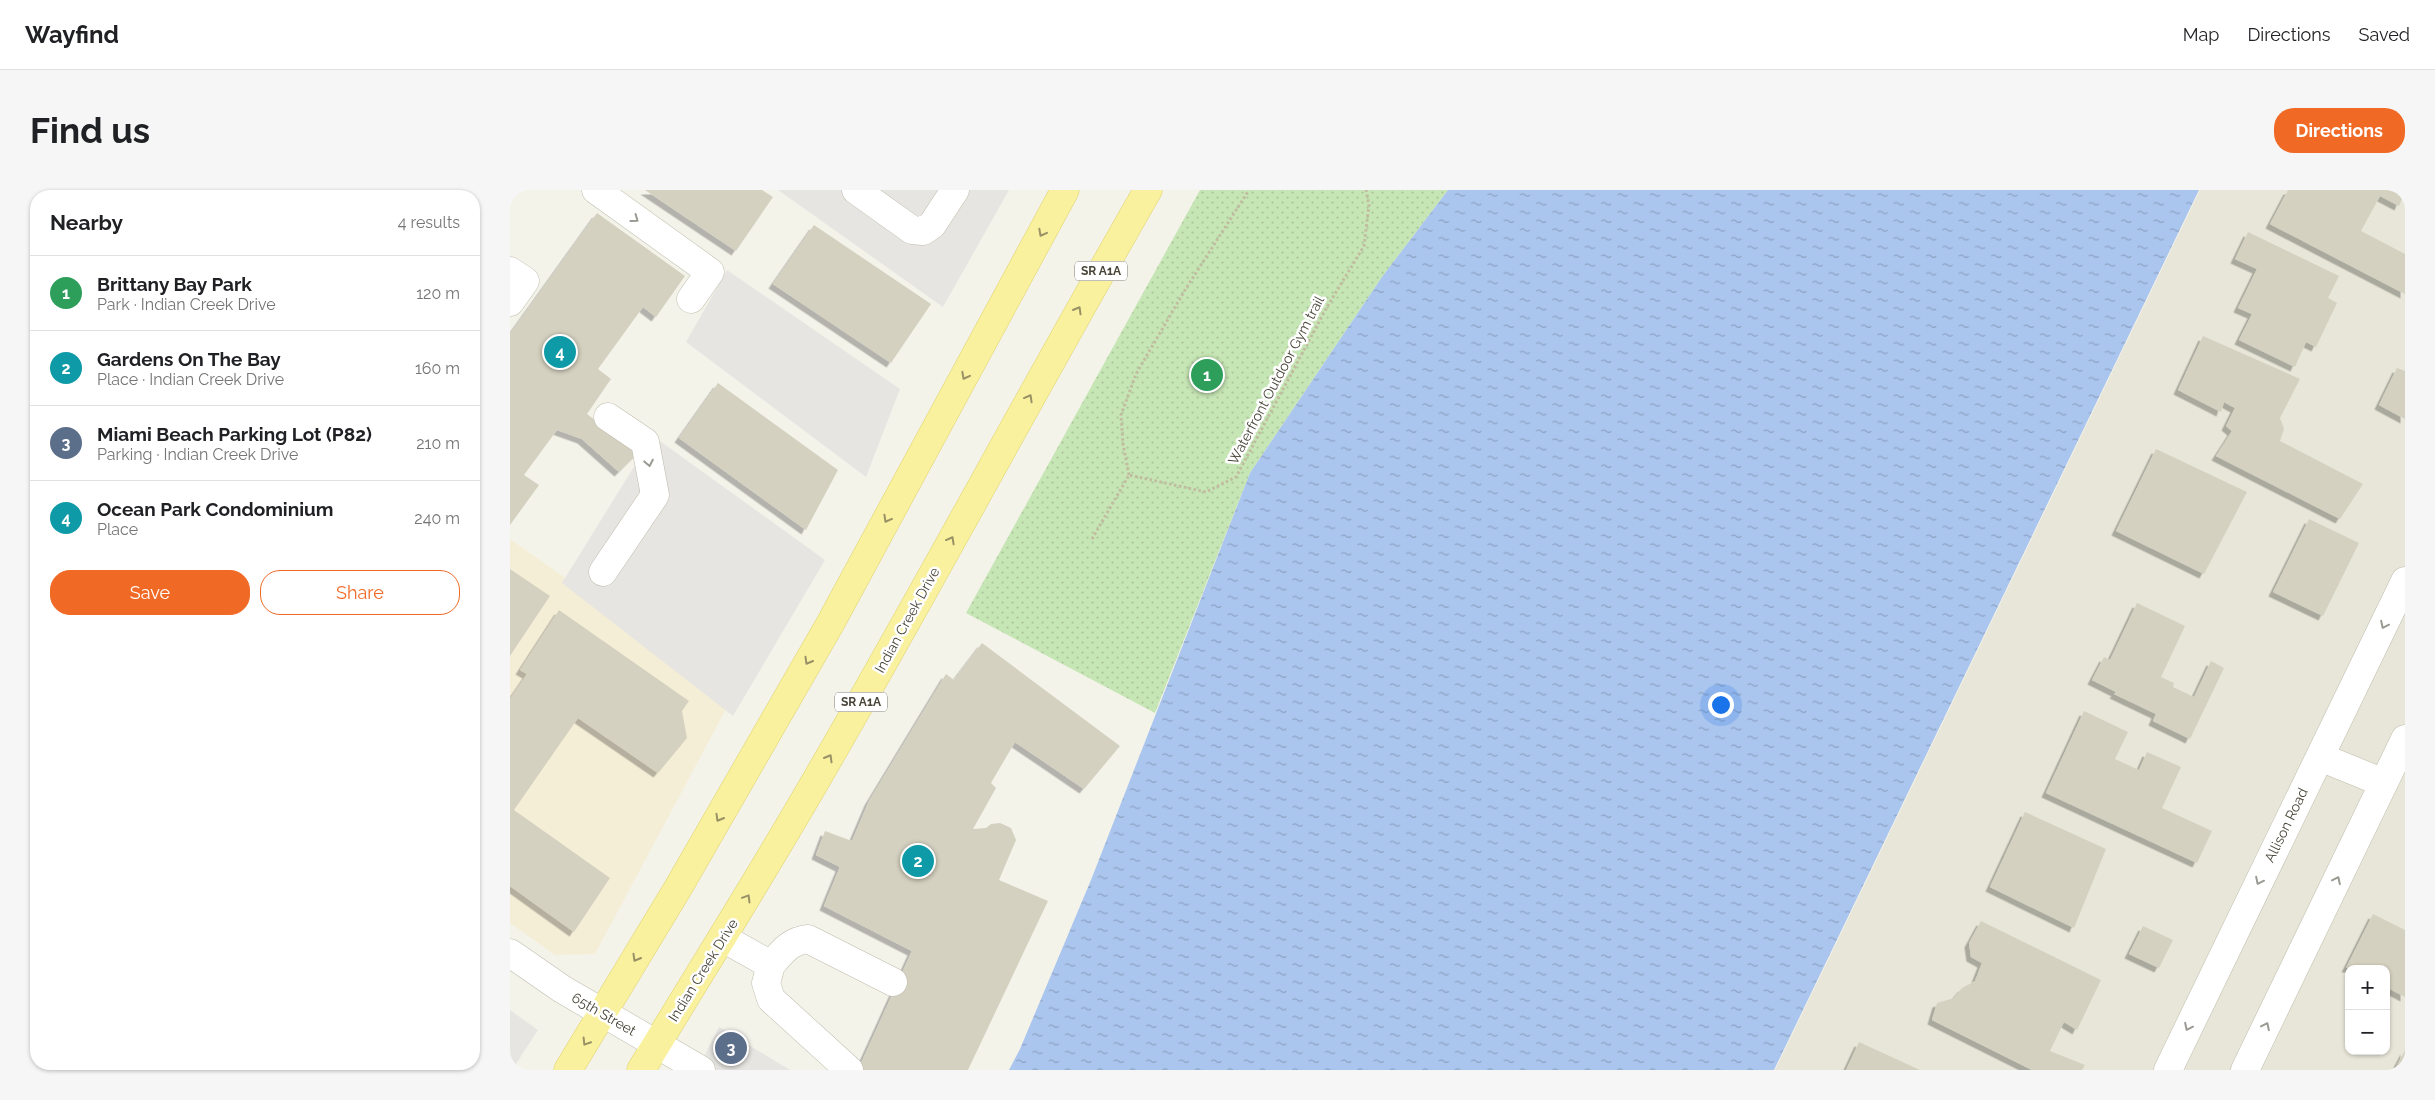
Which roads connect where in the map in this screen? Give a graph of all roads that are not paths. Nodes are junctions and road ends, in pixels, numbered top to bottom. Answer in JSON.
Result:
{"nodes":[{"id":1,"x":596,"y":190,"type":"edge"},
{"id":2,"x":857,"y":190,"type":"edge"},
{"id":3,"x":955,"y":190,"type":"edge"},
{"id":4,"x":1065,"y":190,"type":"edge"},
{"id":5,"x":1148,"y":190,"type":"edge"},
{"id":6,"x":510,"y":271,"type":"edge"},
{"id":7,"x":691,"y":299,"type":"dead end"},
{"id":8,"x":510,"y":302,"type":"edge"},
{"id":9,"x":608,"y":417,"type":"dead end"},
{"id":10,"x":603,"y":572,"type":"dead end"},
{"id":11,"x":2405,"y":581,"type":"edge"},
{"id":12,"x":2405,"y":739,"type":"edge"},
{"id":13,"x":2320,"y":757,"type":"junction"},
{"id":14,"x":2384,"y":783,"type":"junction"},
{"id":15,"x":723,"y":938,"type":"junction"},
{"id":16,"x":510,"y":952,"type":"edge"},
{"id":17,"x":771,"y":965,"type":"junction"},
{"id":18,"x":893,"y":982,"type":"dead end"},
{"id":19,"x":603,"y":1014,"type":"junction"},
{"id":20,"x":657,"y":1044,"type":"junction"},
{"id":21,"x":568,"y":1070,"type":"edge"},
{"id":22,"x":641,"y":1070,"type":"edge"},
{"id":23,"x":701,"y":1070,"type":"edge"},
{"id":24,"x":849,"y":1070,"type":"edge"},
{"id":25,"x":2168,"y":1070,"type":"edge"},
{"id":26,"x":2245,"y":1070,"type":"edge"}],
"edges":[{"from":1,"to":7,"type":"street","one_way":true},
{"from":2,"to":3,"type":"street"},
{"from":4,"to":19,"type":"main road","one_way":true},
{"from":15,"to":5,"type":"main road","name":"Indian Creek Drive","number":"SR A1A","one_way":true},
{"from":6,"to":8,"type":"street"},
{"from":9,"to":10,"type":"street","one_way":true},
{"from":11,"to":13,"type":"street","name":"Allison Road","one_way":true},
{"from":12,"to":14,"type":"street"},
{"from":13,"to":14,"type":"street"},
{"from":13,"to":25,"type":"street","name":"Allison Road","one_way":true},
{"from":26,"to":14,"type":"street","one_way":true},
{"from":15,"to":17,"type":"street"},
{"from":15,"to":20,"type":"main road","name":"Indian Creek Drive","number":"SR A1A"},
{"from":16,"to":19,"type":"street","name":"65th Street"},
{"from":17,"to":18,"type":"street"},
{"from":17,"to":24,"type":"street"},
{"from":19,"to":20,"type":"street","name":"65th Street"},
{"from":19,"to":21,"type":"main road","one_way":true},
{"from":20,"to":22,"type":"main road","name":"Indian Creek Drive","number":"SR A1A"},
{"from":20,"to":23,"type":"street","name":"65th Street"}]}
